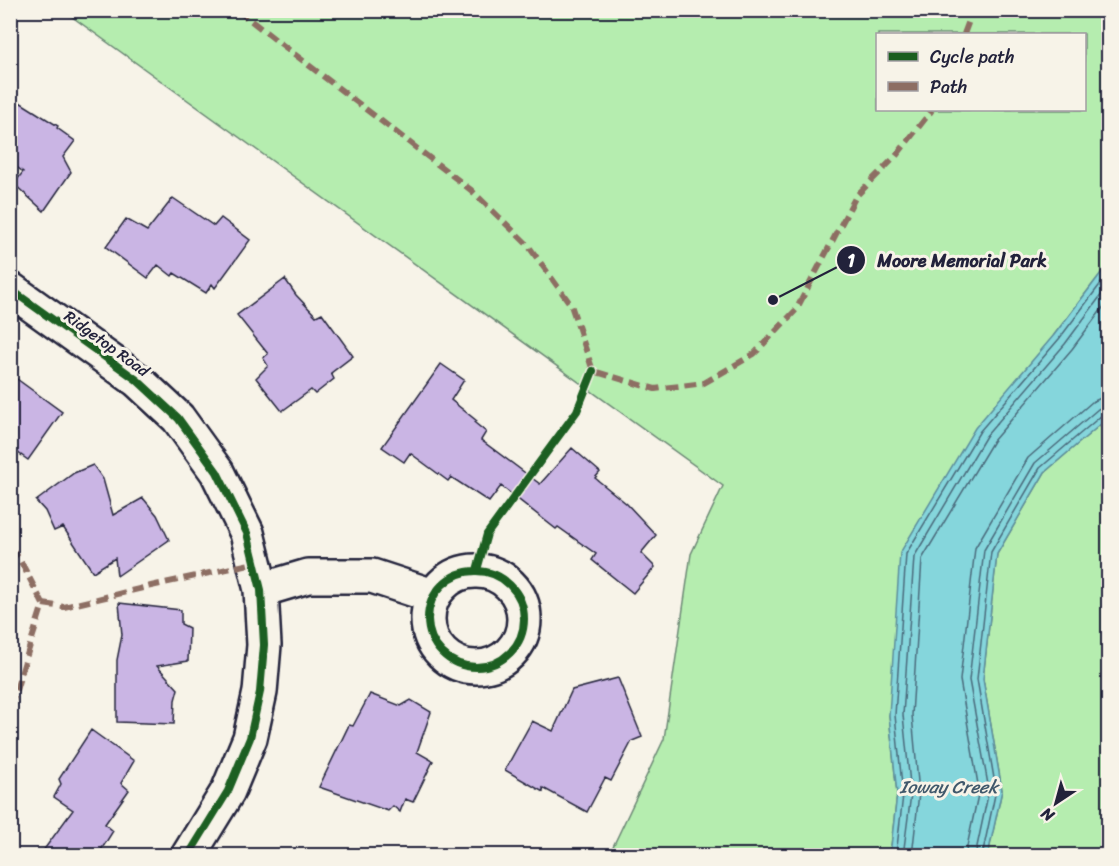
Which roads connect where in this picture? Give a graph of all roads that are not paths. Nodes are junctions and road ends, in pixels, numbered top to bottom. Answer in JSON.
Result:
{"nodes":[{"id":1,"x":10,"y":289,"type":"edge"},
{"id":2,"x":261,"y":590,"type":"junction"},
{"id":3,"x":434,"y":596,"type":"dead end"},
{"id":4,"x":188,"y":855,"type":"edge"}],
"edges":[{"from":1,"to":2,"type":"street","name":"Ridgetop Road"},
{"from":2,"to":3,"type":"street"},
{"from":2,"to":4,"type":"street","name":"Ridgetop Road"}]}
